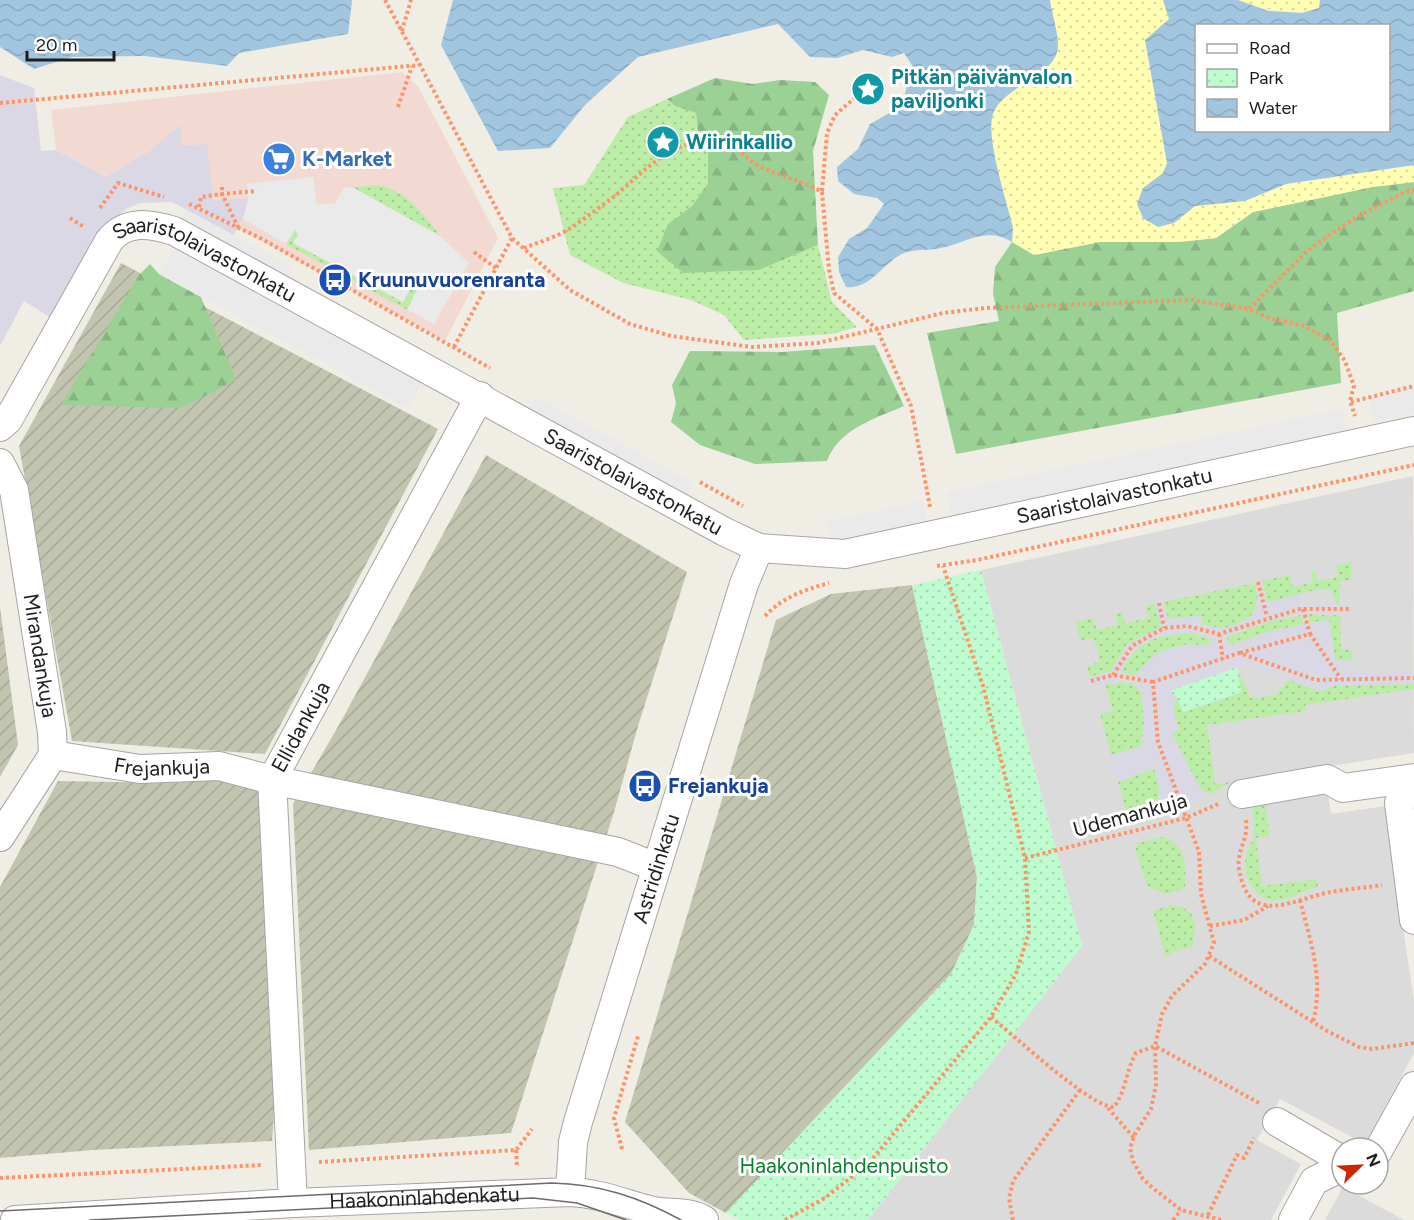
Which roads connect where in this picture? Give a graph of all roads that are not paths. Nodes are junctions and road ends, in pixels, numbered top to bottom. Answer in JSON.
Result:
{"nodes":[{"id":1,"x":480,"y":396,"type":"junction"},
{"id":2,"x":0,"y":427,"type":"edge"},
{"id":3,"x":1414,"y":431,"type":"edge"},
{"id":4,"x":0,"y":463,"type":"edge"},
{"id":5,"x":759,"y":548,"type":"junction"},
{"id":6,"x":53,"y":755,"type":"junction"},
{"id":7,"x":1414,"y":778,"type":"edge"},
{"id":8,"x":272,"y":780,"type":"junction"},
{"id":9,"x":1414,"y":787,"type":"edge"},
{"id":10,"x":1242,"y":794,"type":"road end"},
{"id":11,"x":0,"y":837,"type":"edge"},
{"id":12,"x":656,"y":867,"type":"junction"},
{"id":13,"x":1414,"y":920,"type":"edge"},
{"id":14,"x":1414,"y":1086,"type":"edge"},
{"id":15,"x":1273,"y":1115,"type":"road end"},
{"id":16,"x":1386,"y":1136,"type":"edge"},
{"id":17,"x":1330,"y":1152,"type":"edge"},
{"id":18,"x":1330,"y":1173,"type":"edge"},
{"id":19,"x":570,"y":1192,"type":"junction"},
{"id":20,"x":293,"y":1203,"type":"junction"},
{"id":21,"x":653,"y":1215,"type":"edge"},
{"id":22,"x":15,"y":1220,"type":"edge"},
{"id":23,"x":704,"y":1220,"type":"edge"},
{"id":24,"x":1293,"y":1220,"type":"edge"}],
"edges":[{"from":1,"to":2,"type":"street","name":"Saaristolaivastonkatu"},
{"from":1,"to":5,"type":"street","name":"Saaristolaivastonkatu"},
{"from":1,"to":8,"type":"street","name":"Ellidankuja"},
{"from":3,"to":5,"type":"street","name":"Saaristolaivastonkatu"},
{"from":4,"to":6,"type":"street","name":"Mirandankuja"},
{"from":5,"to":12,"type":"street","name":"Astridinkatu"},
{"from":6,"to":8,"type":"street","name":"Frejankuja"},
{"from":6,"to":11,"type":"street"},
{"from":7,"to":10,"type":"street"},
{"from":8,"to":12,"type":"street","name":"Frejankuja"},
{"from":8,"to":20,"type":"street","name":"Ellidankuja"},
{"from":9,"to":13,"type":"street"},
{"from":12,"to":19,"type":"street","name":"Astridinkatu"},
{"from":14,"to":16,"type":"street"},
{"from":15,"to":17,"type":"street"},
{"from":18,"to":24,"type":"street"},
{"from":19,"to":20,"type":"street","name":"Haakoninlahdenkatu"},
{"from":19,"to":21,"type":"street","name":"Haakoninlahdenkatu"},
{"from":20,"to":22,"type":"street","name":"Haakoninlahdenkatu"},
{"from":21,"to":23,"type":"street","name":"Haakoninlahdenkatu"}]}
